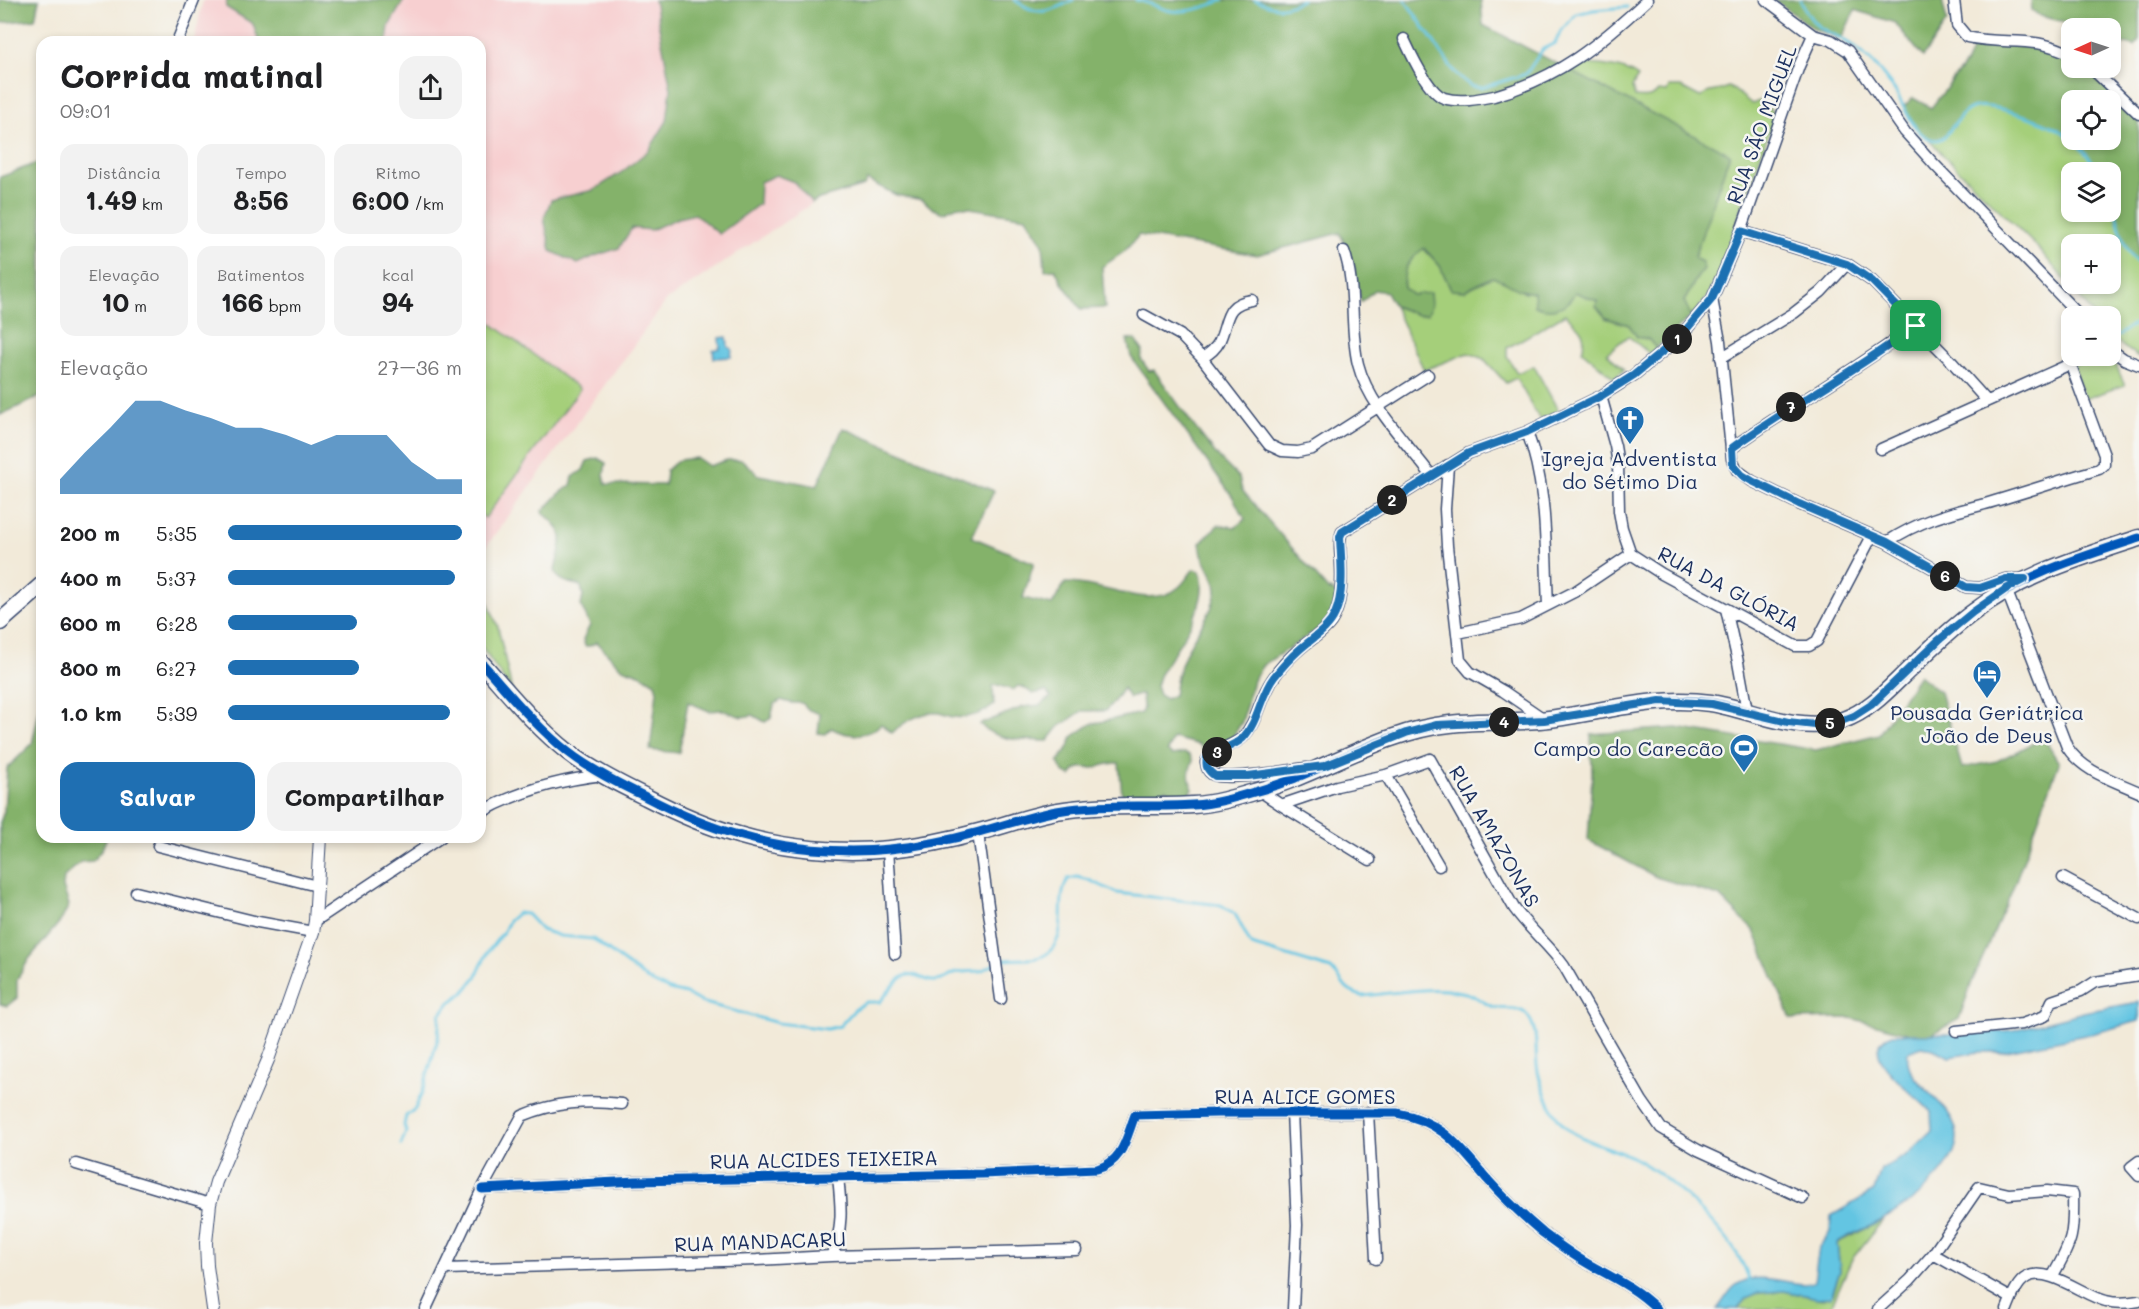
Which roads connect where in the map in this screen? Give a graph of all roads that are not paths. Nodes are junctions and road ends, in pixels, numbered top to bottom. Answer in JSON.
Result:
{"nodes":[{"id":1,"x":194,"y":0,"type":"edge"},
{"id":2,"x":1647,"y":0,"type":"edge"},
{"id":3,"x":1766,"y":0,"type":"edge"},
{"id":4,"x":1954,"y":0,"type":"edge"},
{"id":5,"x":1813,"y":35,"type":"junction"},
{"id":6,"x":179,"y":36,"type":"edge"},
{"id":7,"x":1404,"y":39,"type":"dead end"},
{"id":8,"x":2061,"y":50,"type":"edge"},
{"id":9,"x":2101,"y":78,"type":"edge"},
{"id":10,"x":2139,"y":114,"type":"edge"},
{"id":11,"x":1741,"y":231,"type":"junction"},
{"id":12,"x":1344,"y":251,"type":"dead end"},
{"id":13,"x":1847,"y":264,"type":"junction"},
{"id":14,"x":1712,"y":299,"type":"junction"},
{"id":15,"x":1252,"y":300,"type":"dead end"},
{"id":16,"x":2070,"y":306,"type":"edge"},
{"id":17,"x":1144,"y":315,"type":"dead end"},
{"id":18,"x":1916,"y":326,"type":"junction"},
{"id":19,"x":2121,"y":357,"type":"edge"},
{"id":20,"x":1202,"y":358,"type":"junction"},
{"id":21,"x":1721,"y":358,"type":"junction"},
{"id":22,"x":2139,"y":365,"type":"edge"},
{"id":23,"x":2063,"y":366,"type":"edge"},
{"id":24,"x":2071,"y":366,"type":"edge"},
{"id":25,"x":1428,"y":375,"type":"dead end"},
{"id":26,"x":1601,"y":396,"type":"junction"},
{"id":27,"x":1987,"y":401,"type":"junction"},
{"id":28,"x":1379,"y":407,"type":"junction"},
{"id":29,"x":1527,"y":432,"type":"junction"},
{"id":30,"x":1732,"y":448,"type":"junction"},
{"id":31,"x":1881,"y":448,"type":"dead end"},
{"id":32,"x":1448,"y":465,"type":"junction"},
{"id":33,"x":1431,"y":475,"type":"junction"},
{"id":34,"x":1872,"y":536,"type":"junction"},
{"id":35,"x":2139,"y":538,"type":"edge"},
{"id":36,"x":1887,"y":542,"type":"junction"},
{"id":37,"x":1631,"y":554,"type":"junction"},
{"id":38,"x":2025,"y":579,"type":"junction"},
{"id":39,"x":2006,"y":589,"type":"junction"},
{"id":40,"x":36,"y":590,"type":"edge"},
{"id":41,"x":1548,"y":605,"type":"junction"},
{"id":42,"x":1726,"y":609,"type":"junction"},
{"id":43,"x":0,"y":622,"type":"edge"},
{"id":44,"x":1458,"y":633,"type":"junction"},
{"id":45,"x":486,"y":668,"type":"edge"},
{"id":46,"x":1747,"y":711,"type":"junction"},
{"id":47,"x":1544,"y":720,"type":"junction"},
{"id":48,"x":1324,"y":766,"type":"junction"},
{"id":49,"x":603,"y":775,"type":"junction"},
{"id":50,"x":1386,"y":775,"type":"junction"},
{"id":51,"x":2137,"y":790,"type":"edge"},
{"id":52,"x":1260,"y":791,"type":"junction"},
{"id":53,"x":1281,"y":805,"type":"junction"},
{"id":54,"x":486,"y":809,"type":"edge"},
{"id":55,"x":978,"y":833,"type":"junction"},
{"id":56,"x":320,"y":843,"type":"edge"},
{"id":57,"x":432,"y":843,"type":"edge"},
{"id":58,"x":158,"y":846,"type":"dead end"},
{"id":59,"x":888,"y":849,"type":"junction"},
{"id":60,"x":1370,"y":860,"type":"dead end"},
{"id":61,"x":1439,"y":866,"type":"dead end"},
{"id":62,"x":2063,"y":879,"type":"dead end"},
{"id":63,"x":317,"y":886,"type":"junction"},
{"id":64,"x":136,"y":892,"type":"dead end"},
{"id":65,"x":2139,"y":919,"type":"edge"},
{"id":66,"x":314,"y":926,"type":"junction"},
{"id":67,"x":895,"y":954,"type":"dead end"},
{"id":68,"x":2139,"y":975,"type":"edge"},
{"id":69,"x":1001,"y":999,"type":"dead end"},
{"id":70,"x":1956,"y":1031,"type":"dead end"},
{"id":71,"x":622,"y":1104,"type":"dead end"},
{"id":72,"x":1292,"y":1112,"type":"junction"},
{"id":73,"x":1368,"y":1112,"type":"junction"},
{"id":74,"x":1135,"y":1115,"type":"joint"},
{"id":75,"x":76,"y":1164,"type":"dead end"},
{"id":76,"x":2135,"y":1164,"type":"edge"},
{"id":77,"x":2139,"y":1176,"type":"edge"},
{"id":78,"x":838,"y":1177,"type":"junction"},
{"id":79,"x":482,"y":1189,"type":"junction"},
{"id":80,"x":1803,"y":1198,"type":"dead end"},
{"id":81,"x":210,"y":1204,"type":"junction"},
{"id":82,"x":1076,"y":1250,"type":"dead end"},
{"id":83,"x":1933,"y":1254,"type":"junction"},
{"id":84,"x":831,"y":1256,"type":"junction"},
{"id":85,"x":1376,"y":1259,"type":"dead end"},
{"id":86,"x":445,"y":1269,"type":"junction"},
{"id":87,"x":2052,"y":1277,"type":"junction"},
{"id":88,"x":2096,"y":1297,"type":"junction"},
{"id":89,"x":2139,"y":1301,"type":"edge"},
{"id":90,"x":2009,"y":1304,"type":"edge"},
{"id":91,"x":213,"y":1309,"type":"edge"},
{"id":92,"x":426,"y":1309,"type":"edge"},
{"id":93,"x":1293,"y":1309,"type":"edge"},
{"id":94,"x":1657,"y":1309,"type":"edge"},
{"id":95,"x":1878,"y":1309,"type":"edge"},
{"id":96,"x":2090,"y":1309,"type":"edge"}],
"edges":[{"from":1,"to":6,"type":"street"},
{"from":2,"to":7,"type":"street"},
{"from":3,"to":5,"type":"street"},
{"from":4,"to":8,"type":"street"},
{"from":5,"to":11,"type":"street","name":"RUA SÃO MIGUEL"},
{"from":5,"to":16,"type":"street"},
{"from":9,"to":10,"type":"street"},
{"from":11,"to":13,"type":"street"},
{"from":11,"to":14,"type":"street","name":"RUA SÃO MIGUEL"},
{"from":12,"to":28,"type":"street"},
{"from":13,"to":18,"type":"street"},
{"from":13,"to":21,"type":"street"},
{"from":14,"to":21,"type":"street"},
{"from":14,"to":26,"type":"street","name":"RUA SÃO MIGUEL"},
{"from":15,"to":20,"type":"street"},
{"from":17,"to":20,"type":"street"},
{"from":18,"to":27,"type":"street"},
{"from":18,"to":30,"type":"street"},
{"from":19,"to":22,"type":"street"},
{"from":20,"to":28,"type":"street"},
{"from":21,"to":30,"type":"street"},
{"from":23,"to":27,"type":"street"},
{"from":24,"to":36,"type":"street"},
{"from":25,"to":28,"type":"street"},
{"from":26,"to":29,"type":"street","name":"RUA SÃO MIGUEL"},
{"from":26,"to":37,"type":"street","name":"RUA DA GLÓRIA"},
{"from":27,"to":31,"type":"street"},
{"from":28,"to":33,"type":"street"},
{"from":29,"to":32,"type":"street","name":"RUA SÃO MIGUEL"},
{"from":29,"to":41,"type":"street"},
{"from":30,"to":34,"type":"street"},
{"from":32,"to":33,"type":"street","name":"RUA SÃO MIGUEL"},
{"from":32,"to":44,"type":"street"},
{"from":33,"to":48,"type":"street","name":"RUA SÃO MIGUEL"},
{"from":34,"to":36,"type":"street"},
{"from":34,"to":42,"type":"street","name":"RUA DA GLÓRIA"},
{"from":35,"to":38,"type":"main road"},
{"from":36,"to":38,"type":"street"},
{"from":37,"to":41,"type":"street"},
{"from":37,"to":42,"type":"street","name":"RUA DA GLÓRIA"},
{"from":38,"to":39,"type":"main road"},
{"from":39,"to":46,"type":"main road"},
{"from":39,"to":51,"type":"street"},
{"from":40,"to":43,"type":"main road"},
{"from":41,"to":44,"type":"street"},
{"from":42,"to":46,"type":"street"},
{"from":44,"to":47,"type":"street"},
{"from":45,"to":49,"type":"main road"},
{"from":46,"to":47,"type":"main road"},
{"from":47,"to":48,"type":"main road"},
{"from":48,"to":52,"type":"main road"},
{"from":49,"to":54,"type":"street"},
{"from":49,"to":59,"type":"main road"},
{"from":50,"to":53,"type":"street","name":"RUA AMAZONAS"},
{"from":50,"to":61,"type":"street"},
{"from":50,"to":80,"type":"street","name":"RUA AMAZONAS"},
{"from":52,"to":53,"type":"street"},
{"from":52,"to":55,"type":"main road"},
{"from":53,"to":60,"type":"street"},
{"from":55,"to":59,"type":"main road"},
{"from":55,"to":69,"type":"street"},
{"from":56,"to":63,"type":"street"},
{"from":57,"to":66,"type":"street"},
{"from":58,"to":63,"type":"street"},
{"from":59,"to":67,"type":"street"},
{"from":62,"to":65,"type":"street"},
{"from":63,"to":66,"type":"street"},
{"from":64,"to":66,"type":"street"},
{"from":66,"to":81,"type":"street"},
{"from":68,"to":70,"type":"street"},
{"from":71,"to":79,"type":"street"},
{"from":72,"to":73,"type":"street","name":"RUA ALICE GOMES"},
{"from":72,"to":74,"type":"street","name":"RUA ALICE GOMES"},
{"from":72,"to":93,"type":"street"},
{"from":73,"to":85,"type":"street"},
{"from":73,"to":94,"type":"street","name":"RUA ALICE GOMES"},
{"from":74,"to":78,"type":"street","name":"RUA ALCIDES TEIXEIRA"},
{"from":75,"to":81,"type":"street"},
{"from":76,"to":77,"type":"street"},
{"from":78,"to":79,"type":"street","name":"RUA ALCIDES TEIXEIRA"},
{"from":78,"to":84,"type":"street"},
{"from":79,"to":86,"type":"street"},
{"from":81,"to":91,"type":"street"},
{"from":82,"to":84,"type":"street","name":"RUA MANDACARU"},
{"from":83,"to":87,"type":"street"},
{"from":83,"to":90,"type":"street"},
{"from":83,"to":95,"type":"street"},
{"from":84,"to":86,"type":"street","name":"RUA MANDACARU"},
{"from":86,"to":92,"type":"street"},
{"from":87,"to":88,"type":"street"},
{"from":87,"to":90,"type":"street"},
{"from":88,"to":89,"type":"street"},
{"from":88,"to":96,"type":"street"}]}
